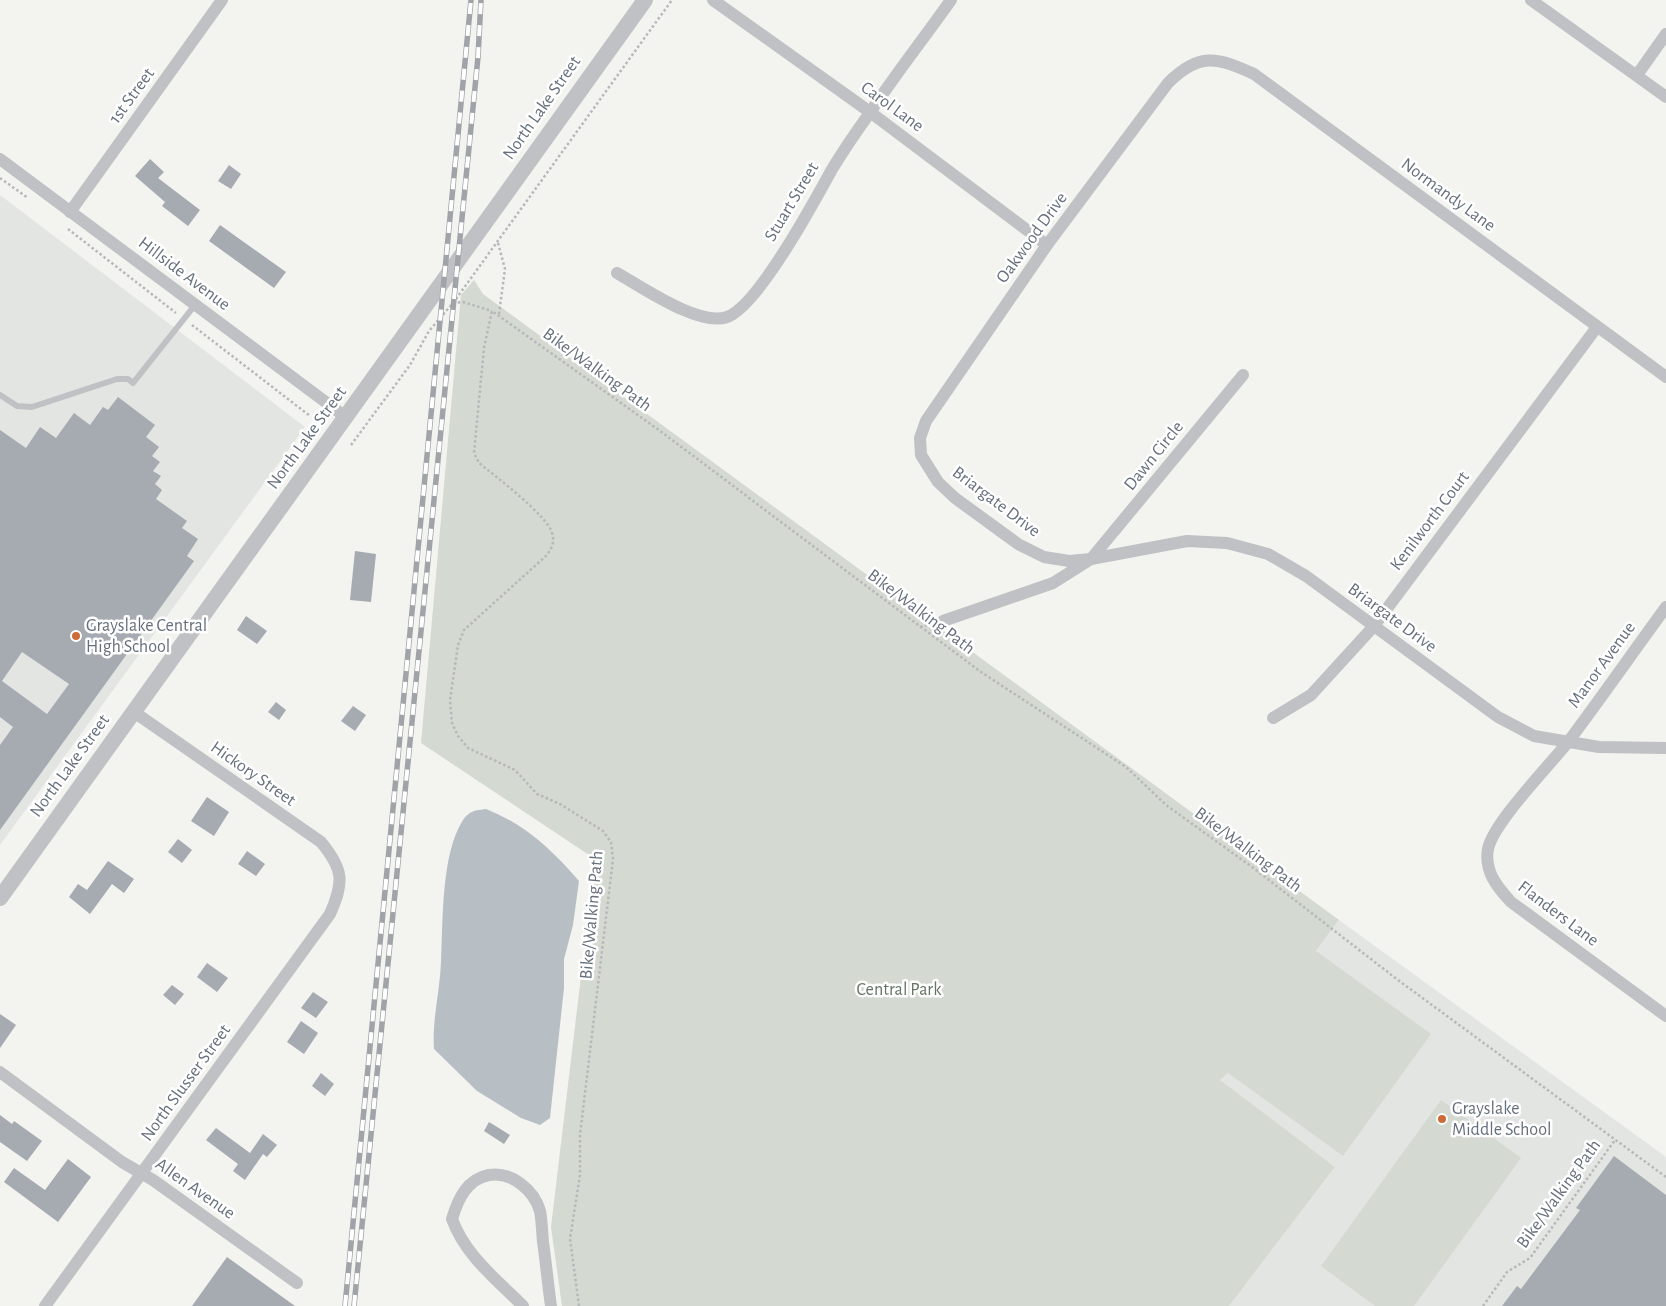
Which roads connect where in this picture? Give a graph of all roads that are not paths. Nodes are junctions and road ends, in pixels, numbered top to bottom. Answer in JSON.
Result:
{"nodes":[{"id":1,"x":222,"y":0,"type":"edge"},
{"id":2,"x":645,"y":0,"type":"edge"},
{"id":3,"x":713,"y":0,"type":"edge"},
{"id":4,"x":951,"y":0,"type":"edge"},
{"id":5,"x":1531,"y":0,"type":"edge"},
{"id":6,"x":1666,"y":34,"type":"edge"},
{"id":7,"x":1202,"y":62,"type":"joint"},
{"id":8,"x":1637,"y":75,"type":"junction"},
{"id":9,"x":1666,"y":97,"type":"edge"},
{"id":10,"x":870,"y":112,"type":"junction"},
{"id":11,"x":0,"y":159,"type":"edge"},
{"id":12,"x":70,"y":212,"type":"junction"},
{"id":13,"x":1047,"y":245,"type":"junction"},
{"id":14,"x":617,"y":273,"type":"dead end"},
{"id":15,"x":195,"y":305,"type":"junction"},
{"id":16,"x":1597,"y":327,"type":"junction"},
{"id":17,"x":1243,"y":375,"type":"dead end"},
{"id":18,"x":1666,"y":377,"type":"edge"},
{"id":19,"x":0,"y":395,"type":"edge"},
{"id":20,"x":347,"y":418,"type":"junction"},
{"id":21,"x":921,"y":455,"type":"joint"},
{"id":22,"x":1091,"y":559,"type":"junction"},
{"id":23,"x":1666,"y":606,"type":"edge"},
{"id":24,"x":943,"y":622,"type":"dead end"},
{"id":25,"x":1374,"y":626,"type":"junction"},
{"id":26,"x":134,"y":712,"type":"junction"},
{"id":27,"x":1273,"y":718,"type":"dead end"},
{"id":28,"x":1567,"y":743,"type":"junction"},
{"id":29,"x":1666,"y":748,"type":"edge"},
{"id":30,"x":341,"y":875,"type":"joint"},
{"id":31,"x":0,"y":898,"type":"edge"},
{"id":32,"x":1666,"y":1016,"type":"edge"},
{"id":33,"x":0,"y":1072,"type":"edge"},
{"id":34,"x":142,"y":1173,"type":"junction"},
{"id":35,"x":297,"y":1283,"type":"dead end"},
{"id":36,"x":45,"y":1306,"type":"edge"},
{"id":37,"x":523,"y":1306,"type":"edge"},
{"id":38,"x":551,"y":1306,"type":"edge"}],
"edges":[{"from":1,"to":12,"type":"street","name":"1st Street"},
{"from":2,"to":20,"type":"street","name":"North Lake Street"},
{"from":3,"to":10,"type":"street","name":"Carol Lane"},
{"from":4,"to":10,"type":"street","name":"Stuart Street"},
{"from":5,"to":8,"type":"street"},
{"from":6,"to":8,"type":"street"},
{"from":7,"to":13,"type":"street","name":"Oakwood Drive"},
{"from":7,"to":16,"type":"street","name":"Normandy Lane"},
{"from":8,"to":9,"type":"street"},
{"from":10,"to":13,"type":"street","name":"Carol Lane"},
{"from":10,"to":14,"type":"street","name":"Stuart Street"},
{"from":11,"to":12,"type":"street","name":"Hillside Avenue"},
{"from":12,"to":15,"type":"street","name":"Hillside Avenue"},
{"from":13,"to":21,"type":"street","name":"Oakwood Drive"},
{"from":15,"to":19,"type":"lane"},
{"from":15,"to":20,"type":"street","name":"Hillside Avenue"},
{"from":16,"to":18,"type":"street","name":"Normandy Lane"},
{"from":16,"to":25,"type":"street","name":"Kenilworth Court"},
{"from":17,"to":22,"type":"street","name":"Dawn Circle"},
{"from":20,"to":26,"type":"street","name":"North Lake Street"},
{"from":21,"to":22,"type":"street","name":"Briargate Drive"},
{"from":22,"to":24,"type":"street","name":"Briargate Drive"},
{"from":22,"to":25,"type":"street","name":"Briargate Drive"},
{"from":23,"to":28,"type":"street","name":"Manor Avenue"},
{"from":25,"to":27,"type":"street","name":"Kenilworth Court"},
{"from":25,"to":28,"type":"street","name":"Briargate Drive"},
{"from":26,"to":30,"type":"street","name":"Hickory Street"},
{"from":26,"to":31,"type":"street","name":"North Lake Street"},
{"from":28,"to":29,"type":"street","name":"Briargate Drive"},
{"from":28,"to":32,"type":"street","name":"Flanders Lane"},
{"from":30,"to":34,"type":"street","name":"North Slusser Street"},
{"from":33,"to":34,"type":"street","name":"Allen Avenue"},
{"from":34,"to":35,"type":"street","name":"Allen Avenue"},
{"from":34,"to":36,"type":"street","name":"North Slusser Street"},
{"from":37,"to":38,"type":"street"}]}
